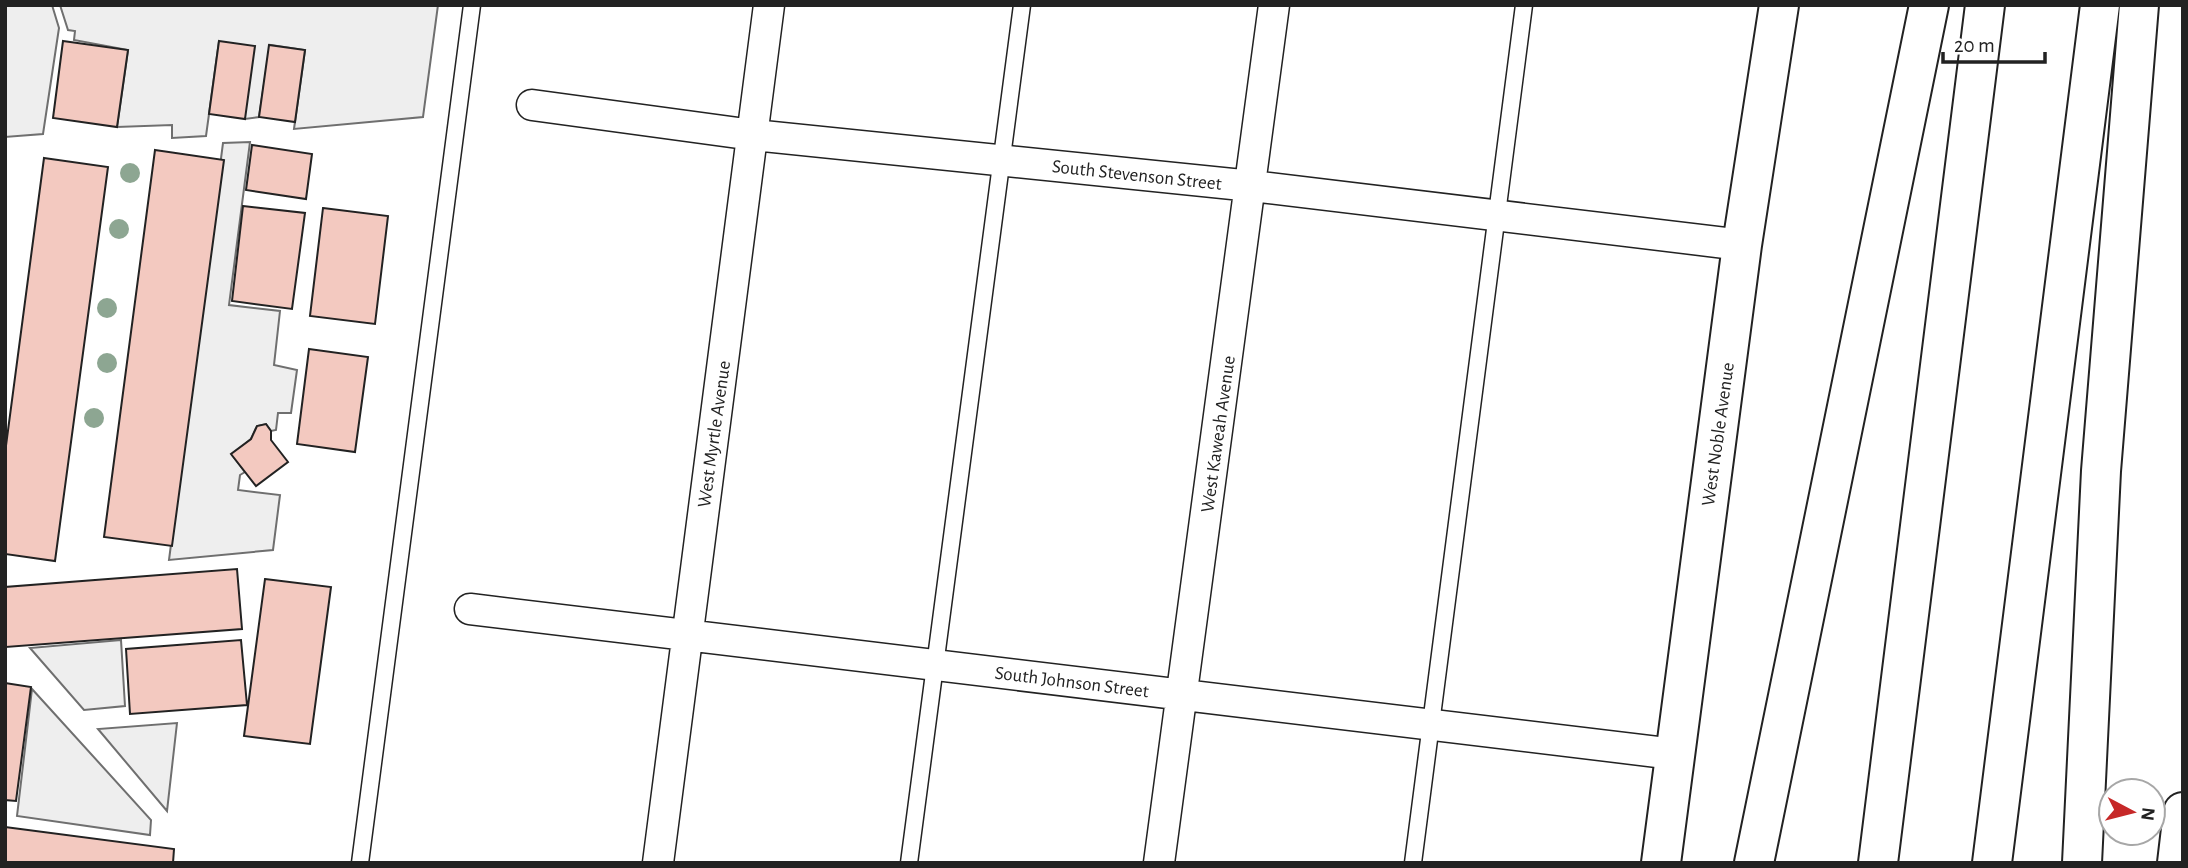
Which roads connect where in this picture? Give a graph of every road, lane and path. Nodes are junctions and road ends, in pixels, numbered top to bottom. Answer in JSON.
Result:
{"nodes":[{"id":1,"x":472,"y":5,"type":"edge"},
{"id":2,"x":769,"y":5,"type":"edge"},
{"id":3,"x":1022,"y":5,"type":"edge"},
{"id":4,"x":1274,"y":5,"type":"edge"},
{"id":5,"x":1524,"y":5,"type":"edge"},
{"id":6,"x":1779,"y":5,"type":"edge"},
{"id":7,"x":1929,"y":5,"type":"edge"},
{"id":8,"x":1985,"y":5,"type":"edge"},
{"id":9,"x":2100,"y":5,"type":"edge"},
{"id":10,"x":2138,"y":5,"type":"edge"},
{"id":11,"x":532,"y":105,"type":"dead end"},
{"id":12,"x":753,"y":135,"type":"junction"},
{"id":13,"x":1003,"y":161,"type":"junction"},
{"id":14,"x":1252,"y":186,"type":"junction"},
{"id":15,"x":1496,"y":215,"type":"junction"},
{"id":16,"x":1742,"y":244,"type":"junction"},
{"id":17,"x":470,"y":609,"type":"dead end"},
{"id":18,"x":686,"y":636,"type":"junction"},
{"id":19,"x":935,"y":665,"type":"junction"},
{"id":20,"x":1181,"y":694,"type":"junction"},
{"id":21,"x":1431,"y":724,"type":"junction"},
{"id":22,"x":1674,"y":754,"type":"junction"},
{"id":23,"x":2183,"y":812,"type":"edge"},
{"id":24,"x":2182,"y":818,"type":"edge"},
{"id":25,"x":360,"y":863,"type":"edge"},
{"id":26,"x":658,"y":863,"type":"edge"},
{"id":27,"x":909,"y":863,"type":"edge"},
{"id":28,"x":1159,"y":863,"type":"edge"},
{"id":29,"x":1413,"y":863,"type":"edge"},
{"id":30,"x":1661,"y":863,"type":"edge"},
{"id":31,"x":1755,"y":863,"type":"edge"},
{"id":32,"x":1878,"y":863,"type":"edge"},
{"id":33,"x":1992,"y":863,"type":"edge"},
{"id":34,"x":2082,"y":863,"type":"edge"},
{"id":35,"x":2177,"y":863,"type":"edge"}],
"edges":[{"from":1,"to":25,"type":"lane"},
{"from":2,"to":12,"type":"street","name":"West Myrtle Avenue"},
{"from":3,"to":13,"type":"lane"},
{"from":4,"to":14,"type":"street","name":"West Kaweah Avenue"},
{"from":5,"to":15,"type":"lane"},
{"from":6,"to":16,"type":"main road","name":"West Noble Avenue"},
{"from":7,"to":31,"type":"main road"},
{"from":8,"to":32,"type":"main road"},
{"from":9,"to":33,"type":"main road"},
{"from":10,"to":34,"type":"main road"},
{"from":11,"to":12,"type":"street","name":"South Stevenson Street"},
{"from":12,"to":13,"type":"street","name":"South Stevenson Street"},
{"from":12,"to":18,"type":"street","name":"West Myrtle Avenue"},
{"from":13,"to":14,"type":"street","name":"South Stevenson Street"},
{"from":13,"to":19,"type":"lane"},
{"from":14,"to":15,"type":"street","name":"South Stevenson Street"},
{"from":14,"to":20,"type":"street","name":"West Kaweah Avenue"},
{"from":15,"to":16,"type":"street","name":"South Stevenson Street"},
{"from":15,"to":21,"type":"lane"},
{"from":16,"to":22,"type":"main road","name":"West Noble Avenue"},
{"from":17,"to":18,"type":"street","name":"South Johnson Street"},
{"from":18,"to":19,"type":"street","name":"South Johnson Street"},
{"from":18,"to":26,"type":"street","name":"West Myrtle Avenue"},
{"from":19,"to":20,"type":"street","name":"South Johnson Street"},
{"from":19,"to":27,"type":"lane"},
{"from":20,"to":21,"type":"street","name":"South Johnson Street"},
{"from":20,"to":28,"type":"street","name":"West Kaweah Avenue"},
{"from":21,"to":22,"type":"street","name":"South Johnson Street"},
{"from":21,"to":29,"type":"lane"},
{"from":22,"to":30,"type":"main road","name":"West Noble Avenue"},
{"from":23,"to":24,"type":"main road"},
{"from":24,"to":35,"type":"main road"}]}
